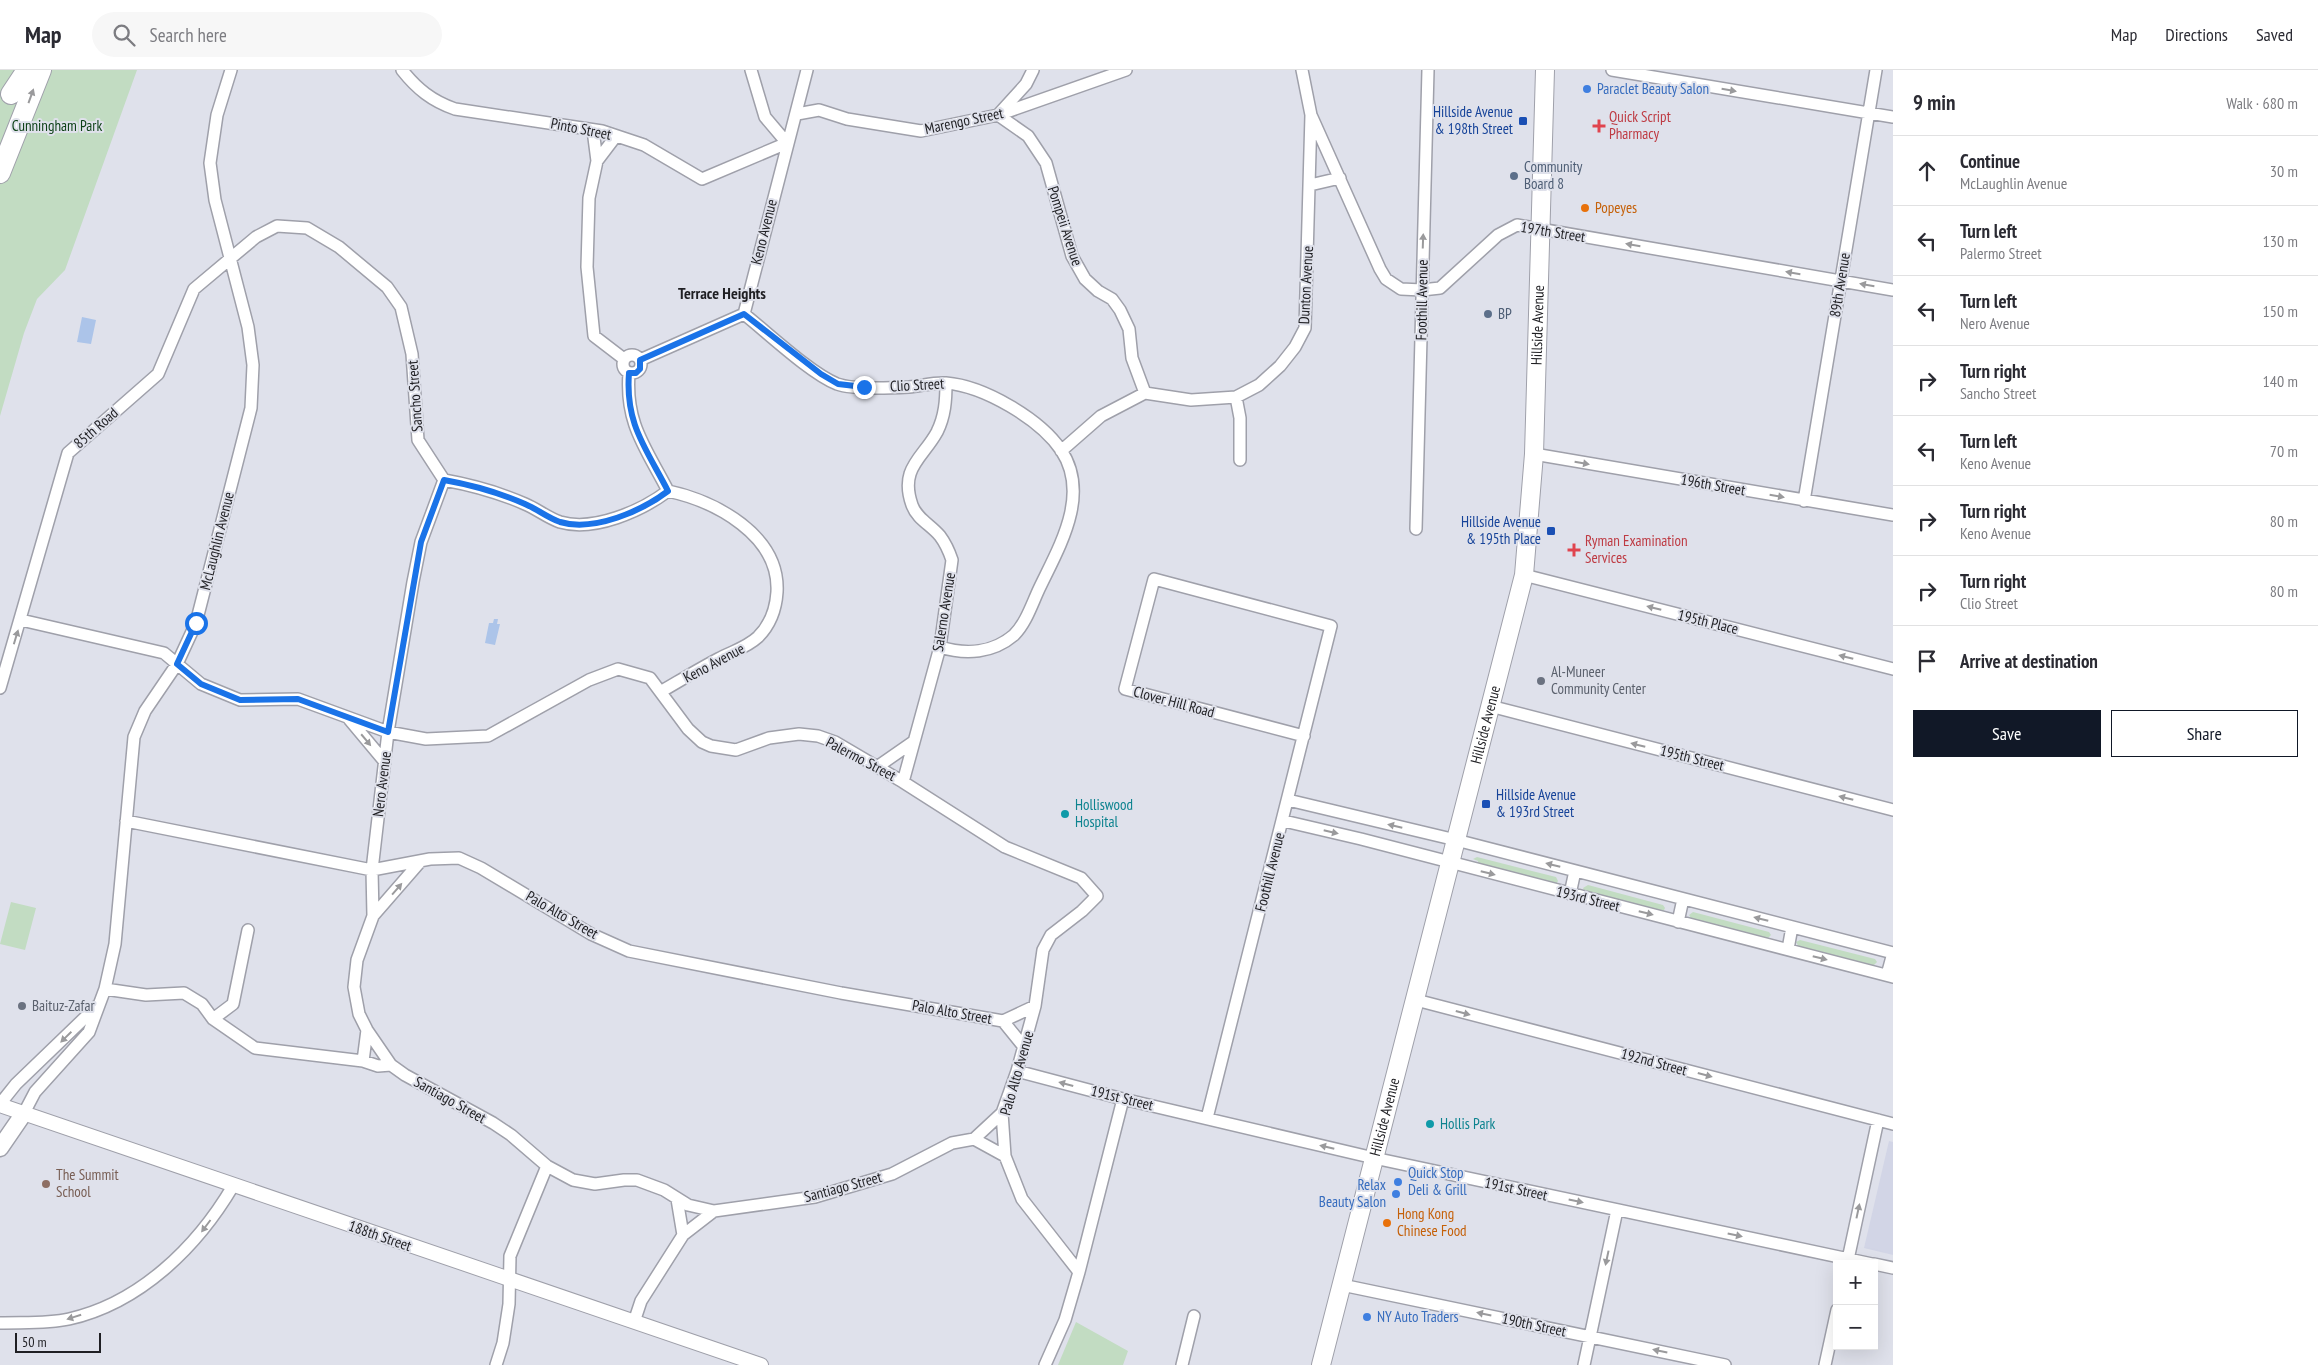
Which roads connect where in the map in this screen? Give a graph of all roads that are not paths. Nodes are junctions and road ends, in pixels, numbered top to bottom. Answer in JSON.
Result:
{"nodes":[{"id":1,"x":27,"y":70,"type":"edge"},
{"id":2,"x":41,"y":70,"type":"edge"},
{"id":3,"x":230,"y":70,"type":"edge"},
{"id":4,"x":402,"y":70,"type":"edge"},
{"id":5,"x":751,"y":70,"type":"edge"},
{"id":6,"x":807,"y":70,"type":"edge"},
{"id":7,"x":1033,"y":70,"type":"edge"},
{"id":8,"x":1126,"y":70,"type":"edge"},
{"id":9,"x":1302,"y":70,"type":"edge"},
{"id":10,"x":1428,"y":70,"type":"edge"},
{"id":11,"x":1546,"y":70,"type":"edge"},
{"id":12,"x":1612,"y":70,"type":"edge"},
{"id":13,"x":1876,"y":70,"type":"edge"},
{"id":14,"x":11,"y":94,"type":"dead end"},
{"id":15,"x":1868,"y":113,"type":"junction"},
{"id":16,"x":797,"y":114,"type":"junction"},
{"id":17,"x":998,"y":115,"type":"junction"},
{"id":18,"x":1312,"y":115,"type":"junction"},
{"id":19,"x":1893,"y":117,"type":"edge"},
{"id":20,"x":592,"y":130,"type":"junction"},
{"id":21,"x":616,"y":136,"type":"junction"},
{"id":22,"x":787,"y":143,"type":"junction"},
{"id":23,"x":597,"y":161,"type":"junction"},
{"id":24,"x":0,"y":174,"type":"edge"},
{"id":25,"x":1340,"y":178,"type":"junction"},
{"id":26,"x":1310,"y":185,"type":"junction"},
{"id":27,"x":1540,"y":229,"type":"junction"},
{"id":28,"x":231,"y":257,"type":"junction"},
{"id":29,"x":1841,"y":281,"type":"junction"},
{"id":30,"x":1422,"y":290,"type":"junction"},
{"id":31,"x":1893,"y":290,"type":"edge"},
{"id":32,"x":744,"y":314,"type":"junction"},
{"id":33,"x":624,"y":359,"type":"junction"},
{"id":34,"x":640,"y":360,"type":"junction"},
{"id":35,"x":629,"y":373,"type":"junction"},
{"id":36,"x":946,"y":383,"type":"junction"},
{"id":37,"x":1145,"y":394,"type":"junction"},
{"id":38,"x":1236,"y":397,"type":"junction"},
{"id":39,"x":1061,"y":451,"type":"junction"},
{"id":40,"x":1534,"y":454,"type":"junction"},
{"id":41,"x":1240,"y":460,"type":"dead end"},
{"id":42,"x":444,"y":480,"type":"junction"},
{"id":43,"x":668,"y":491,"type":"junction"},
{"id":44,"x":1804,"y":501,"type":"junction"},
{"id":45,"x":1893,"y":515,"type":"edge"},
{"id":46,"x":1416,"y":529,"type":"dead end"},
{"id":47,"x":1524,"y":575,"type":"junction"},
{"id":48,"x":1154,"y":579,"type":"joint"},
{"id":49,"x":21,"y":620,"type":"junction"},
{"id":50,"x":940,"y":648,"type":"junction"},
{"id":51,"x":177,"y":664,"type":"junction"},
{"id":52,"x":1893,"y":669,"type":"edge"},
{"id":53,"x":0,"y":688,"type":"edge"},
{"id":54,"x":662,"y":692,"type":"junction"},
{"id":55,"x":1490,"y":706,"type":"junction"},
{"id":56,"x":348,"y":717,"type":"junction"},
{"id":57,"x":388,"y":732,"type":"junction"},
{"id":58,"x":1304,"y":736,"type":"junction"},
{"id":59,"x":913,"y":742,"type":"junction"},
{"id":60,"x":385,"y":762,"type":"junction"},
{"id":61,"x":877,"y":767,"type":"junction"},
{"id":62,"x":903,"y":782,"type":"junction"},
{"id":63,"x":1288,"y":800,"type":"junction"},
{"id":64,"x":1893,"y":810,"type":"edge"},
{"id":65,"x":1367,"y":819,"type":"junction"},
{"id":66,"x":126,"y":821,"type":"junction"},
{"id":67,"x":1284,"y":821,"type":"junction"},
{"id":68,"x":1361,"y":839,"type":"junction"},
{"id":69,"x":1456,"y":840,"type":"junction"},
{"id":70,"x":420,"y":862,"type":"junction"},
{"id":71,"x":1450,"y":862,"type":"junction"},
{"id":72,"x":372,"y":870,"type":"junction"},
{"id":73,"x":1575,"y":871,"type":"junction"},
{"id":74,"x":1570,"y":894,"type":"junction"},
{"id":75,"x":1096,"y":896,"type":"joint"},
{"id":76,"x":1683,"y":899,"type":"junction"},
{"id":77,"x":373,"y":916,"type":"junction"},
{"id":78,"x":1678,"y":922,"type":"junction"},
{"id":79,"x":1792,"y":927,"type":"junction"},
{"id":80,"x":248,"y":930,"type":"dead end"},
{"id":81,"x":1788,"y":950,"type":"junction"},
{"id":82,"x":1893,"y":953,"type":"edge"},
{"id":83,"x":1890,"y":976,"type":"edge"},
{"id":84,"x":105,"y":989,"type":"junction"},
{"id":85,"x":1416,"y":1000,"type":"junction"},
{"id":86,"x":100,"y":1003,"type":"junction"},
{"id":87,"x":1035,"y":1006,"type":"junction"},
{"id":88,"x":212,"y":1019,"type":"junction"},
{"id":89,"x":1003,"y":1021,"type":"junction"},
{"id":90,"x":367,"y":1030,"type":"junction"},
{"id":91,"x":1024,"y":1047,"type":"junction"},
{"id":92,"x":363,"y":1061,"type":"junction"},
{"id":93,"x":391,"y":1065,"type":"junction"},
{"id":94,"x":1017,"y":1071,"type":"junction"},
{"id":95,"x":1122,"y":1099,"type":"junction"},
{"id":96,"x":0,"y":1105,"type":"edge"},
{"id":97,"x":24,"y":1113,"type":"junction"},
{"id":98,"x":1002,"y":1113,"type":"junction"},
{"id":99,"x":1207,"y":1118,"type":"junction"},
{"id":100,"x":1878,"y":1120,"type":"junction"},
{"id":101,"x":1893,"y":1124,"type":"edge"},
{"id":102,"x":974,"y":1139,"type":"junction"},
{"id":103,"x":0,"y":1148,"type":"edge"},
{"id":104,"x":1005,"y":1156,"type":"junction"},
{"id":105,"x":1374,"y":1158,"type":"junction"},
{"id":106,"x":547,"y":1166,"type":"junction"},
{"id":107,"x":233,"y":1186,"type":"junction"},
{"id":108,"x":677,"y":1199,"type":"junction"},
{"id":109,"x":1617,"y":1210,"type":"junction"},
{"id":110,"x":714,"y":1211,"type":"junction"},
{"id":111,"x":683,"y":1235,"type":"junction"},
{"id":112,"x":1842,"y":1260,"type":"edge"},
{"id":113,"x":1847,"y":1260,"type":"edge"},
{"id":114,"x":1878,"y":1265,"type":"edge"},
{"id":115,"x":1893,"y":1268,"type":"edge"},
{"id":116,"x":1079,"y":1272,"type":"junction"},
{"id":117,"x":510,"y":1280,"type":"junction"},
{"id":118,"x":1342,"y":1285,"type":"junction"},
{"id":119,"x":1194,"y":1316,"type":"dead end"},
{"id":120,"x":634,"y":1322,"type":"junction"},
{"id":121,"x":0,"y":1323,"type":"edge"},
{"id":122,"x":1833,"y":1328,"type":"edge"},
{"id":123,"x":1590,"y":1337,"type":"junction"},
{"id":124,"x":753,"y":1364,"type":"edge"},
{"id":125,"x":496,"y":1365,"type":"edge"},
{"id":126,"x":1045,"y":1365,"type":"edge"},
{"id":127,"x":1182,"y":1365,"type":"edge"},
{"id":128,"x":1321,"y":1365,"type":"edge"},
{"id":129,"x":1584,"y":1365,"type":"edge"},
{"id":130,"x":1725,"y":1365,"type":"edge"},
{"id":131,"x":1825,"y":1365,"type":"edge"}],
"edges":[{"from":1,"to":14,"type":"highway"},
{"from":24,"to":2,"type":"highway","one_way":true},
{"from":3,"to":28,"type":"street","name":"McLaughlin Avenue"},
{"from":4,"to":20,"type":"street","name":"Pinto Street"},
{"from":5,"to":22,"type":"street"},
{"from":6,"to":16,"type":"street","name":"Keno Avenue"},
{"from":7,"to":17,"type":"street"},
{"from":8,"to":17,"type":"street","name":"Marengo Street"},
{"from":9,"to":18,"type":"street","name":"Dunton Avenue"},
{"from":30,"to":10,"type":"street","name":"Foothill Avenue","one_way":true},
{"from":11,"to":27,"type":"main road","name":"Hillside Avenue"},
{"from":12,"to":15,"type":"street","one_way":true},
{"from":13,"to":15,"type":"street","name":"89th Avenue"},
{"from":15,"to":19,"type":"street"},
{"from":15,"to":29,"type":"street","name":"89th Avenue"},
{"from":16,"to":17,"type":"street","name":"Marengo Street"},
{"from":16,"to":22,"type":"street","name":"Keno Avenue"},
{"from":17,"to":37,"type":"street","name":"Pompeii Avenue"},
{"from":18,"to":25,"type":"street","name":"197th Street"},
{"from":18,"to":26,"type":"street","name":"Dunton Avenue"},
{"from":20,"to":21,"type":"street","name":"Pinto Street"},
{"from":20,"to":23,"type":"street"},
{"from":21,"to":22,"type":"street","name":"Pinto Street"},
{"from":21,"to":23,"type":"street"},
{"from":22,"to":32,"type":"street","name":"Keno Avenue"},
{"from":23,"to":33,"type":"street"},
{"from":25,"to":26,"type":"street"},
{"from":25,"to":30,"type":"street","name":"197th Street"},
{"from":26,"to":38,"type":"street","name":"Dunton Avenue"},
{"from":29,"to":27,"type":"street","name":"197th Street","one_way":true},
{"from":27,"to":30,"type":"street","name":"197th Street"},
{"from":27,"to":40,"type":"main road","name":"Hillside Avenue"},
{"from":28,"to":42,"type":"street","name":"Sancho Street"},
{"from":28,"to":49,"type":"street","name":"85th Road"},
{"from":28,"to":51,"type":"street","name":"McLaughlin Avenue"},
{"from":31,"to":29,"type":"street","name":"197th Street","one_way":true},
{"from":29,"to":44,"type":"street","name":"89th Avenue"},
{"from":30,"to":46,"type":"street","name":"Foothill Avenue"},
{"from":32,"to":34,"type":"street"},
{"from":32,"to":36,"type":"street","name":"Clio Street"},
{"from":33,"to":34,"type":"street"},
{"from":33,"to":35,"type":"street"},
{"from":34,"to":35,"type":"street"},
{"from":35,"to":43,"type":"street"},
{"from":36,"to":39,"type":"street","name":"Clio Street"},
{"from":36,"to":50,"type":"street","name":"Salerno Avenue"},
{"from":37,"to":38,"type":"street","name":"Dunton Avenue"},
{"from":37,"to":39,"type":"street"},
{"from":38,"to":41,"type":"street"},
{"from":39,"to":50,"type":"street","name":"Clio Street"},
{"from":40,"to":44,"type":"street","name":"196th Street","one_way":true},
{"from":40,"to":47,"type":"main road","name":"Hillside Avenue"},
{"from":42,"to":43,"type":"street"},
{"from":42,"to":57,"type":"street","name":"Nero Avenue"},
{"from":43,"to":54,"type":"street","name":"Keno Avenue"},
{"from":44,"to":45,"type":"street","name":"196th Street"},
{"from":52,"to":47,"type":"street","name":"195th Place","one_way":true},
{"from":47,"to":55,"type":"main road","name":"Hillside Avenue"},
{"from":48,"to":58,"type":"street","name":"Foothill Avenue"},
{"from":48,"to":58,"type":"street","name":"Clover Hill Road"},
{"from":49,"to":51,"type":"street"},
{"from":53,"to":49,"type":"street","name":"85th Road","one_way":true},
{"from":50,"to":59,"type":"street","name":"Salerno Avenue"},
{"from":51,"to":56,"type":"street","name":"Palermo Street"},
{"from":51,"to":66,"type":"street","name":"McLaughlin Avenue"},
{"from":54,"to":57,"type":"street","name":"Palermo Street"},
{"from":54,"to":61,"type":"street","name":"Palermo Street"},
{"from":64,"to":55,"type":"street","name":"195th Street","one_way":true},
{"from":55,"to":69,"type":"main road","name":"Hillside Avenue"},
{"from":56,"to":57,"type":"street","name":"Palermo Street"},
{"from":56,"to":60,"type":"street","one_way":true},
{"from":57,"to":60,"type":"street","name":"Nero Avenue"},
{"from":58,"to":63,"type":"street","name":"Foothill Avenue"},
{"from":59,"to":61,"type":"street"},
{"from":59,"to":62,"type":"street","name":"Salerno Avenue"},
{"from":60,"to":72,"type":"street","name":"Nero Avenue"},
{"from":61,"to":62,"type":"street","name":"Palermo Street"},
{"from":62,"to":75,"type":"street","name":"Palermo Street"},
{"from":63,"to":65,"type":"street","name":"193rd Street"},
{"from":63,"to":67,"type":"street","name":"Foothill Avenue"},
{"from":65,"to":68,"type":"street"},
{"from":69,"to":65,"type":"street","name":"193rd Street","one_way":true},
{"from":66,"to":72,"type":"street","name":"Palo Alto Street"},
{"from":66,"to":84,"type":"street","name":"McLaughlin Avenue"},
{"from":67,"to":68,"type":"street","name":"193rd Street","one_way":true},
{"from":67,"to":99,"type":"street","name":"Foothill Avenue"},
{"from":68,"to":71,"type":"street","name":"193rd Street"},
{"from":69,"to":71,"type":"main road","name":"Hillside Avenue"},
{"from":73,"to":69,"type":"street","name":"193rd Street","one_way":true},
{"from":70,"to":72,"type":"street","name":"Palo Alto Street"},
{"from":77,"to":70,"type":"street","name":"Nero Avenue","one_way":true},
{"from":70,"to":89,"type":"street","name":"Palo Alto Street"},
{"from":71,"to":74,"type":"street","name":"193rd Street","one_way":true},
{"from":71,"to":85,"type":"main road","name":"Hillside Avenue"},
{"from":72,"to":77,"type":"street","name":"Nero Avenue"},
{"from":73,"to":74,"type":"street"},
{"from":73,"to":76,"type":"street","name":"193rd Street"},
{"from":74,"to":78,"type":"street","name":"193rd Street","one_way":true},
{"from":75,"to":87,"type":"street","name":"Palo Alto Avenue"},
{"from":76,"to":78,"type":"street"},
{"from":79,"to":76,"type":"street","name":"193rd Street","one_way":true},
{"from":77,"to":90,"type":"street","name":"Nero Avenue"},
{"from":78,"to":81,"type":"street","name":"193rd Street"},
{"from":79,"to":81,"type":"street"},
{"from":79,"to":82,"type":"street","name":"193rd Street"},
{"from":80,"to":88,"type":"street"},
{"from":81,"to":83,"type":"street","name":"193rd Street","one_way":true},
{"from":82,"to":83,"type":"street"},
{"from":84,"to":86,"type":"street","name":"McLaughlin Avenue"},
{"from":84,"to":88,"type":"street","name":"Santiago Street"},
{"from":85,"to":100,"type":"street","name":"192nd Street","one_way":true},
{"from":85,"to":105,"type":"main road","name":"Hillside Avenue"},
{"from":86,"to":96,"type":"street","name":"McLaughlin Avenue","one_way":true},
{"from":86,"to":97,"type":"street","name":"McLaughlin Avenue"},
{"from":87,"to":89,"type":"street","name":"Palo Alto Street"},
{"from":87,"to":91,"type":"street","name":"Palo Alto Avenue"},
{"from":88,"to":92,"type":"street","name":"Santiago Street"},
{"from":89,"to":91,"type":"street","name":"Palo Alto Street"},
{"from":90,"to":92,"type":"street","name":"Nero Avenue"},
{"from":90,"to":93,"type":"street","name":"Nero Avenue"},
{"from":91,"to":94,"type":"street","name":"Palo Alto Avenue"},
{"from":92,"to":93,"type":"street","name":"Santiago Street"},
{"from":93,"to":106,"type":"street","name":"Santiago Street"},
{"from":95,"to":94,"type":"street","name":"191st Street","one_way":true},
{"from":94,"to":98,"type":"street","name":"Palo Alto Avenue"},
{"from":95,"to":99,"type":"street","name":"191st Street"},
{"from":95,"to":116,"type":"street"},
{"from":96,"to":97,"type":"street","name":"188th Street"},
{"from":97,"to":103,"type":"main road"},
{"from":97,"to":107,"type":"street","name":"188th Street"},
{"from":98,"to":102,"type":"street"},
{"from":98,"to":104,"type":"street","name":"Palo Alto Avenue"},
{"from":105,"to":99,"type":"street","name":"191st Street","one_way":true},
{"from":100,"to":101,"type":"street","name":"192nd Street"},
{"from":113,"to":100,"type":"street","one_way":true},
{"from":102,"to":104,"type":"street"},
{"from":102,"to":110,"type":"street","name":"Santiago Street"},
{"from":104,"to":116,"type":"street","name":"Palo Alto Avenue"},
{"from":105,"to":109,"type":"street","name":"191st Street","one_way":true},
{"from":105,"to":118,"type":"main road","name":"Hillside Avenue"},
{"from":106,"to":108,"type":"street","name":"Santiago Street"},
{"from":106,"to":117,"type":"street"},
{"from":107,"to":117,"type":"street","name":"188th Street"},
{"from":107,"to":121,"type":"street","one_way":true},
{"from":108,"to":110,"type":"street","name":"Santiago Street"},
{"from":108,"to":111,"type":"street"},
{"from":109,"to":112,"type":"street","name":"191st Street","one_way":true},
{"from":109,"to":123,"type":"street","one_way":true},
{"from":110,"to":111,"type":"street"},
{"from":111,"to":120,"type":"street"},
{"from":114,"to":115,"type":"street","name":"191st Street"},
{"from":116,"to":126,"type":"street"},
{"from":117,"to":120,"type":"street","name":"188th Street"},
{"from":117,"to":125,"type":"street"},
{"from":123,"to":118,"type":"street","name":"190th Street","one_way":true},
{"from":118,"to":128,"type":"main road","name":"Hillside Avenue"},
{"from":119,"to":127,"type":"street"},
{"from":120,"to":124,"type":"street","name":"188th Street"},
{"from":122,"to":131,"type":"street"},
{"from":123,"to":129,"type":"street"},
{"from":130,"to":123,"type":"street","name":"190th Street","one_way":true}]}
